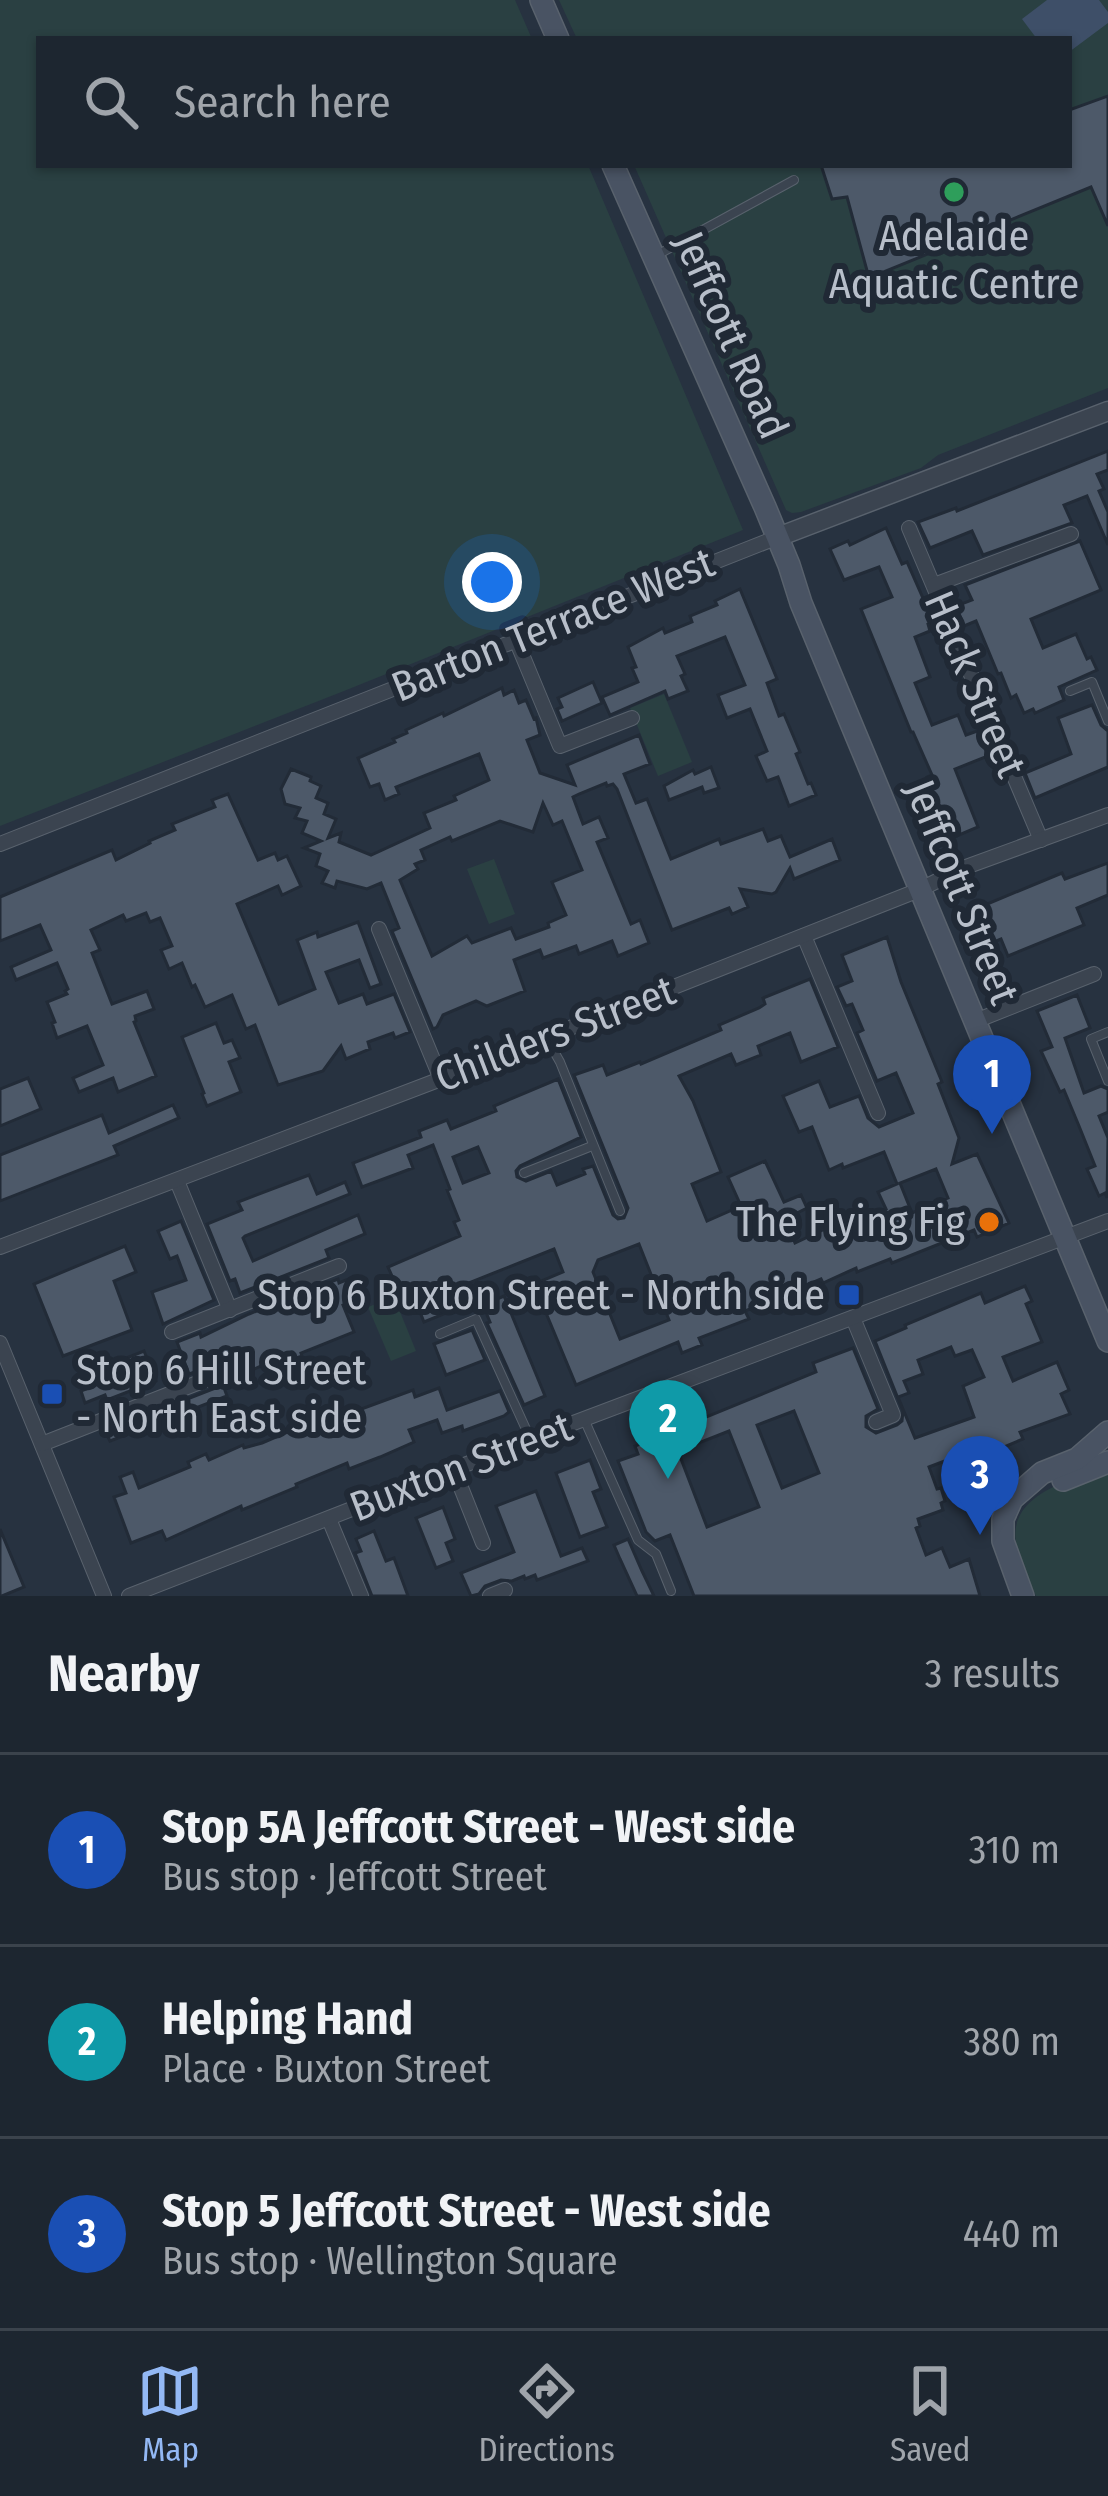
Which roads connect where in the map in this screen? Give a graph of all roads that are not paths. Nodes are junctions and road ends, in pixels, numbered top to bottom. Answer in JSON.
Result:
{"nodes":[{"id":1,"x":541,"y":0,"type":"edge"},
{"id":2,"x":557,"y":36,"type":"edge"},
{"id":3,"x":614,"y":168,"type":"edge"},
{"id":4,"x":794,"y":180,"type":"dead end"},
{"id":5,"x":653,"y":256,"type":"junction"},
{"id":6,"x":1108,"y":411,"type":"edge"},
{"id":7,"x":909,"y":528,"type":"dead end"},
{"id":8,"x":1072,"y":534,"type":"dead end"},
{"id":9,"x":778,"y":537,"type":"junction"},
{"id":10,"x":934,"y":585,"type":"junction"},
{"id":11,"x":516,"y":640,"type":"junction"},
{"id":12,"x":1070,"y":692,"type":"dead end"},
{"id":13,"x":632,"y":718,"type":"dead end"},
{"id":14,"x":1108,"y":721,"type":"edge"},
{"id":15,"x":1108,"y":815,"type":"edge"},
{"id":16,"x":1041,"y":840,"type":"junction"},
{"id":17,"x":0,"y":844,"type":"edge"},
{"id":18,"x":919,"y":890,"type":"junction"},
{"id":19,"x":379,"y":929,"type":"dead end"},
{"id":20,"x":804,"y":936,"type":"junction"},
{"id":21,"x":1094,"y":974,"type":"dead end"},
{"id":22,"x":974,"y":1022,"type":"junction"},
{"id":23,"x":1108,"y":1032,"type":"edge"},
{"id":24,"x":546,"y":1038,"type":"junction"},
{"id":25,"x":441,"y":1079,"type":"junction"},
{"id":26,"x":1108,"y":1081,"type":"edge"},
{"id":27,"x":878,"y":1113,"type":"dead end"},
{"id":28,"x":592,"y":1145,"type":"junction"},
{"id":29,"x":524,"y":1173,"type":"dead end"},
{"id":30,"x":177,"y":1181,"type":"junction"},
{"id":31,"x":620,"y":1211,"type":"dead end"},
{"id":32,"x":1108,"y":1221,"type":"edge"},
{"id":33,"x":1064,"y":1239,"type":"junction"},
{"id":34,"x":0,"y":1247,"type":"edge"},
{"id":35,"x":339,"y":1267,"type":"dead end"},
{"id":36,"x":230,"y":1310,"type":"junction"},
{"id":37,"x":854,"y":1318,"type":"junction"},
{"id":38,"x":172,"y":1332,"type":"dead end"},
{"id":39,"x":440,"y":1334,"type":"dead end"},
{"id":40,"x":1108,"y":1341,"type":"edge"},
{"id":41,"x":0,"y":1343,"type":"edge"},
{"id":42,"x":223,"y":1373,"type":"dead end"},
{"id":43,"x":910,"y":1408,"type":"dead end"},
{"id":44,"x":893,"y":1415,"type":"junction"},
{"id":45,"x":584,"y":1419,"type":"junction"},
{"id":46,"x":876,"y":1422,"type":"dead end"},
{"id":47,"x":1108,"y":1432,"type":"edge"},
{"id":48,"x":531,"y":1439,"type":"junction"},
{"id":49,"x":42,"y":1444,"type":"junction"},
{"id":50,"x":1108,"y":1462,"type":"edge"},
{"id":51,"x":454,"y":1470,"type":"junction"},
{"id":52,"x":1012,"y":1499,"type":"junction"},
{"id":53,"x":329,"y":1519,"type":"junction"},
{"id":54,"x":483,"y":1543,"type":"dead end"},
{"id":55,"x":671,"y":1591,"type":"dead end"},
{"id":56,"x":104,"y":1596,"type":"edge"},
{"id":57,"x":129,"y":1596,"type":"edge"},
{"id":58,"x":361,"y":1596,"type":"edge"},
{"id":59,"x":1023,"y":1596,"type":"edge"}],
"edges":[{"from":1,"to":2,"type":"main road"},
{"from":3,"to":5,"type":"main road","name":"Jeffcott Road"},
{"from":4,"to":5,"type":"lane"},
{"from":5,"to":9,"type":"main road","name":"Jeffcott Road"},
{"from":6,"to":9,"type":"street","name":"Barton Terrace West"},
{"from":7,"to":10,"type":"street","name":"Hack Street"},
{"from":8,"to":10,"type":"street"},
{"from":9,"to":11,"type":"street","name":"Barton Terrace West"},
{"from":9,"to":18,"type":"main road","name":"Jeffcott Street"},
{"from":10,"to":16,"type":"street","name":"Hack Street"},
{"from":11,"to":13,"type":"street"},
{"from":11,"to":17,"type":"street","name":"Barton Terrace West"},
{"from":12,"to":14,"type":"lane"},
{"from":15,"to":16,"type":"street","name":"Childers Street"},
{"from":16,"to":18,"type":"street","name":"Childers Street"},
{"from":18,"to":20,"type":"street","name":"Childers Street"},
{"from":18,"to":22,"type":"main road","name":"Jeffcott Street"},
{"from":19,"to":25,"type":"street"},
{"from":20,"to":24,"type":"street","name":"Childers Street"},
{"from":20,"to":27,"type":"street"},
{"from":21,"to":22,"type":"street"},
{"from":22,"to":33,"type":"main road","name":"Jeffcott Street"},
{"from":23,"to":26,"type":"lane"},
{"from":24,"to":25,"type":"street","name":"Childers Street"},
{"from":24,"to":28,"type":"lane"},
{"from":25,"to":30,"type":"street","name":"Childers Street"},
{"from":28,"to":29,"type":"lane"},
{"from":28,"to":31,"type":"lane"},
{"from":30,"to":34,"type":"street","name":"Childers Street"},
{"from":30,"to":36,"type":"street"},
{"from":32,"to":33,"type":"street","name":"Buxton Street"},
{"from":33,"to":37,"type":"street","name":"Buxton Street"},
{"from":33,"to":40,"type":"main road","name":"Jeffcott Street"},
{"from":35,"to":36,"type":"street"},
{"from":36,"to":38,"type":"street"},
{"from":37,"to":44,"type":"street"},
{"from":37,"to":45,"type":"street","name":"Buxton Street"},
{"from":39,"to":48,"type":"lane"},
{"from":41,"to":49,"type":"street"},
{"from":42,"to":49,"type":"street"},
{"from":43,"to":44,"type":"street"},
{"from":44,"to":46,"type":"street"},
{"from":45,"to":48,"type":"street","name":"Buxton Street"},
{"from":45,"to":55,"type":"lane"},
{"from":47,"to":52,"type":"main road"},
{"from":48,"to":51,"type":"street","name":"Buxton Street"},
{"from":49,"to":56,"type":"street"},
{"from":50,"to":52,"type":"main road"},
{"from":51,"to":53,"type":"street","name":"Buxton Street"},
{"from":51,"to":54,"type":"street"},
{"from":52,"to":59,"type":"main road"},
{"from":53,"to":57,"type":"street","name":"Buxton Street"},
{"from":53,"to":58,"type":"street"}]}
